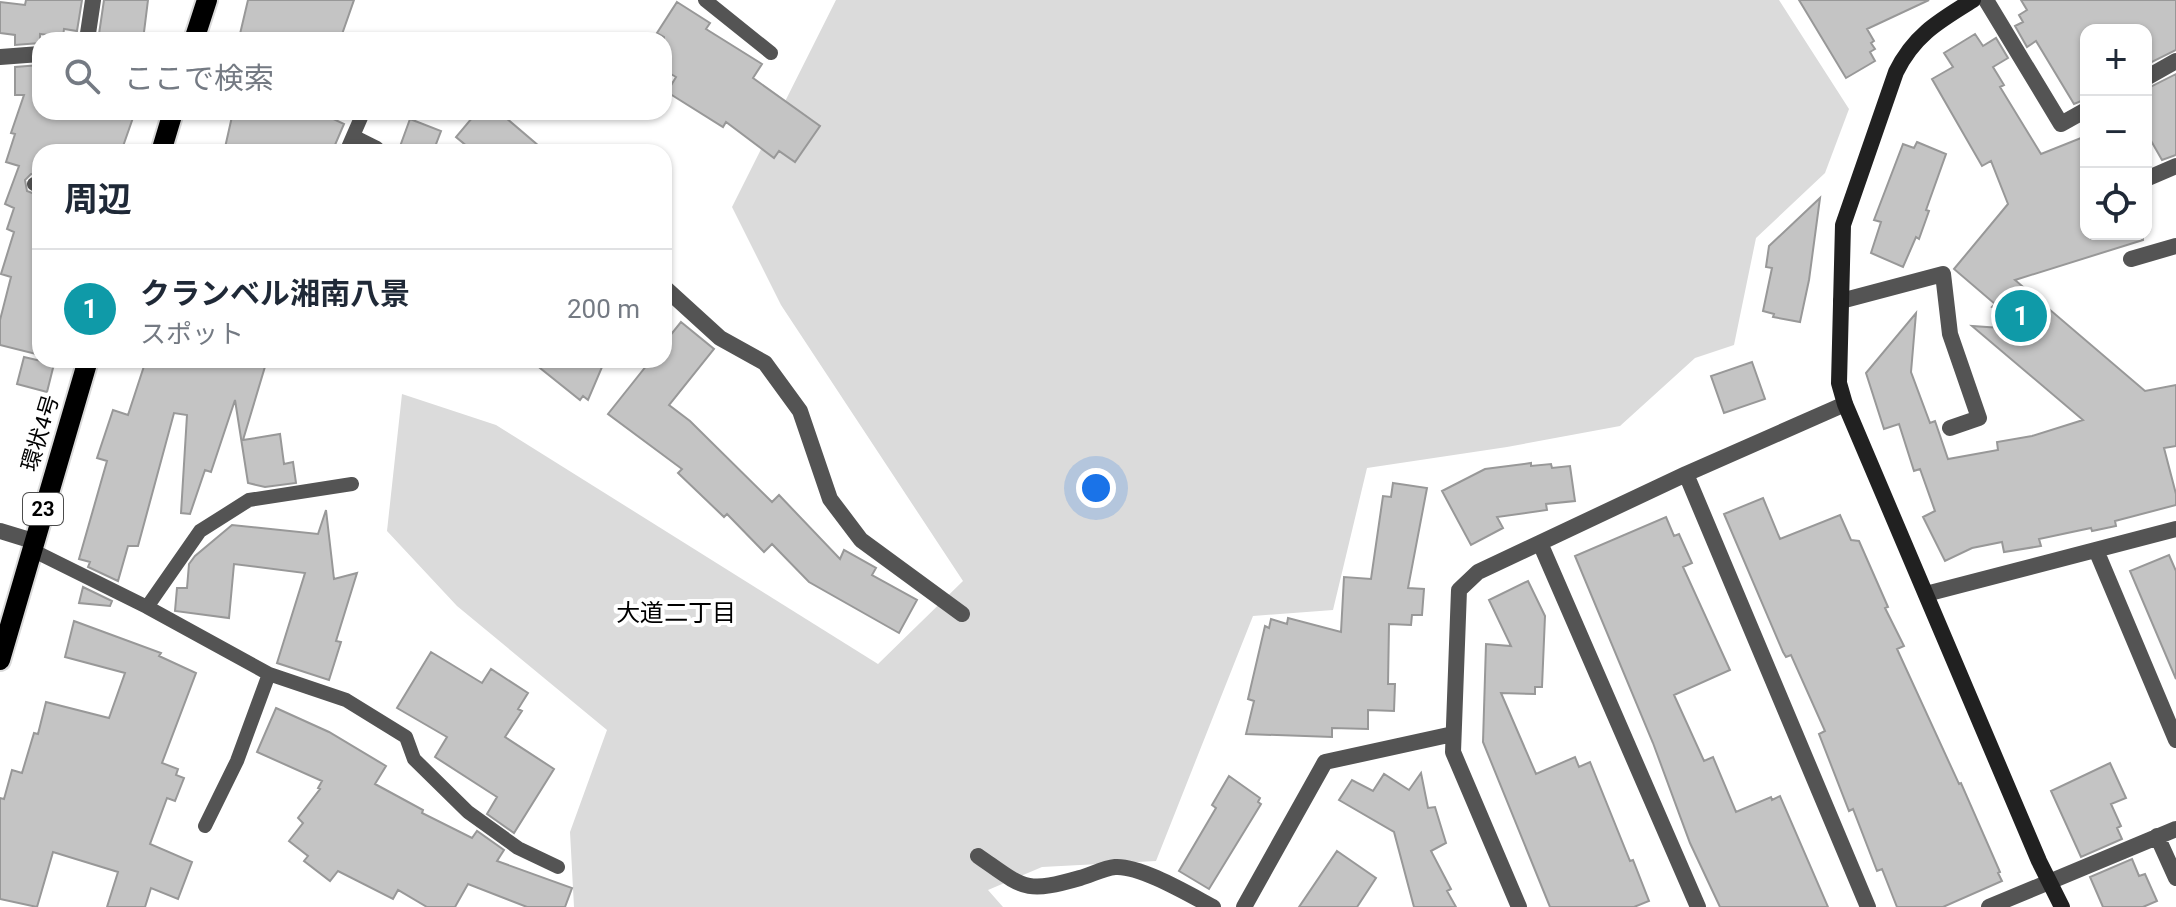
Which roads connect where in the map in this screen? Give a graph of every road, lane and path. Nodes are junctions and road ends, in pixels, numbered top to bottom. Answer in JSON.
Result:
{"nodes":[{"id":1,"x":93,"y":0,"type":"edge"},
{"id":2,"x":207,"y":0,"type":"edge"},
{"id":3,"x":705,"y":0,"type":"edge"},
{"id":4,"x":1973,"y":0,"type":"edge"},
{"id":5,"x":1986,"y":0,"type":"edge"},
{"id":6,"x":88,"y":32,"type":"edge"},
{"id":7,"x":197,"y":32,"type":"edge"},
{"id":8,"x":771,"y":53,"type":"dead end"},
{"id":9,"x":32,"y":55,"type":"edge"},
{"id":10,"x":0,"y":57,"type":"edge"},
{"id":11,"x":2176,"y":61,"type":"edge"},
{"id":12,"x":2152,"y":75,"type":"edge"},
{"id":13,"x":2080,"y":113,"type":"edge"},
{"id":14,"x":171,"y":120,"type":"edge"},
{"id":15,"x":360,"y":120,"type":"edge"},
{"id":16,"x":353,"y":136,"type":"junction"},
{"id":17,"x":163,"y":144,"type":"edge"},
{"id":18,"x":350,"y":144,"type":"edge"},
{"id":19,"x":369,"y":144,"type":"edge"},
{"id":20,"x":2176,"y":166,"type":"edge"},
{"id":21,"x":2152,"y":176,"type":"edge"},
{"id":22,"x":2176,"y":246,"type":"edge"},
{"id":23,"x":2131,"y":259,"type":"dead end"},
{"id":24,"x":672,"y":294,"type":"edge"},
{"id":25,"x":1841,"y":301,"type":"junction"},
{"id":26,"x":86,"y":368,"type":"edge"},
{"id":27,"x":1845,"y":404,"type":"junction"},
{"id":28,"x":1950,"y":428,"type":"dead end"},
{"id":29,"x":1686,"y":474,"type":"junction"},
{"id":30,"x":352,"y":484,"type":"dead end"},
{"id":31,"x":2176,"y":529,"type":"edge"},
{"id":32,"x":0,"y":531,"type":"edge"},
{"id":33,"x":1540,"y":543,"type":"junction"},
{"id":34,"x":32,"y":546,"type":"junction"},
{"id":35,"x":2096,"y":550,"type":"junction"},
{"id":36,"x":1926,"y":594,"type":"junction"},
{"id":37,"x":147,"y":607,"type":"junction"},
{"id":38,"x":962,"y":614,"type":"dead end"},
{"id":39,"x":0,"y":660,"type":"edge"},
{"id":40,"x":269,"y":674,"type":"junction"},
{"id":41,"x":1453,"y":734,"type":"junction"},
{"id":42,"x":2176,"y":740,"type":"edge"},
{"id":43,"x":205,"y":826,"type":"dead end"},
{"id":44,"x":2176,"y":829,"type":"edge"},
{"id":45,"x":2157,"y":836,"type":"junction"},
{"id":46,"x":978,"y":856,"type":"dead end"},
{"id":47,"x":558,"y":867,"type":"dead end"},
{"id":48,"x":2176,"y":878,"type":"edge"},
{"id":49,"x":2048,"y":882,"type":"junction"},
{"id":50,"x":1213,"y":907,"type":"edge"},
{"id":51,"x":1244,"y":907,"type":"edge"},
{"id":52,"x":1519,"y":907,"type":"edge"},
{"id":53,"x":1698,"y":907,"type":"edge"},
{"id":54,"x":1868,"y":907,"type":"edge"},
{"id":55,"x":1989,"y":907,"type":"edge"},
{"id":56,"x":2062,"y":907,"type":"edge"}],
"edges":[{"from":1,"to":6,"type":"street"},
{"from":2,"to":7,"type":"main road"},
{"from":3,"to":8,"type":"lane"},
{"from":4,"to":25,"type":"street"},
{"from":5,"to":13,"type":"street"},
{"from":9,"to":10,"type":"street"},
{"from":11,"to":12,"type":"street"},
{"from":14,"to":17,"type":"main road"},
{"from":15,"to":16,"type":"lane"},
{"from":16,"to":18,"type":"lane"},
{"from":16,"to":19,"type":"lane"},
{"from":20,"to":21,"type":"street"},
{"from":22,"to":23,"type":"street"},
{"from":24,"to":38,"type":"street"},
{"from":25,"to":27,"type":"street"},
{"from":25,"to":28,"type":"street"},
{"from":26,"to":34,"type":"main road","name":"環状4号","number":"23"},
{"from":27,"to":29,"type":"street"},
{"from":27,"to":36,"type":"street"},
{"from":29,"to":33,"type":"street"},
{"from":29,"to":54,"type":"street"},
{"from":30,"to":37,"type":"lane"},
{"from":31,"to":35,"type":"street"},
{"from":32,"to":34,"type":"street"},
{"from":33,"to":41,"type":"street"},
{"from":33,"to":53,"type":"street"},
{"from":34,"to":37,"type":"lane"},
{"from":34,"to":39,"type":"main road","name":"環状4号","number":"23"},
{"from":35,"to":36,"type":"street"},
{"from":35,"to":42,"type":"street"},
{"from":36,"to":49,"type":"street"},
{"from":37,"to":40,"type":"lane"},
{"from":40,"to":43,"type":"lane"},
{"from":40,"to":47,"type":"lane"},
{"from":41,"to":51,"type":"street"},
{"from":41,"to":52,"type":"street"},
{"from":44,"to":45,"type":"street"},
{"from":45,"to":48,"type":"street"},
{"from":45,"to":49,"type":"street"},
{"from":46,"to":50,"type":"street"},
{"from":49,"to":55,"type":"street"},
{"from":49,"to":56,"type":"street"}]}
